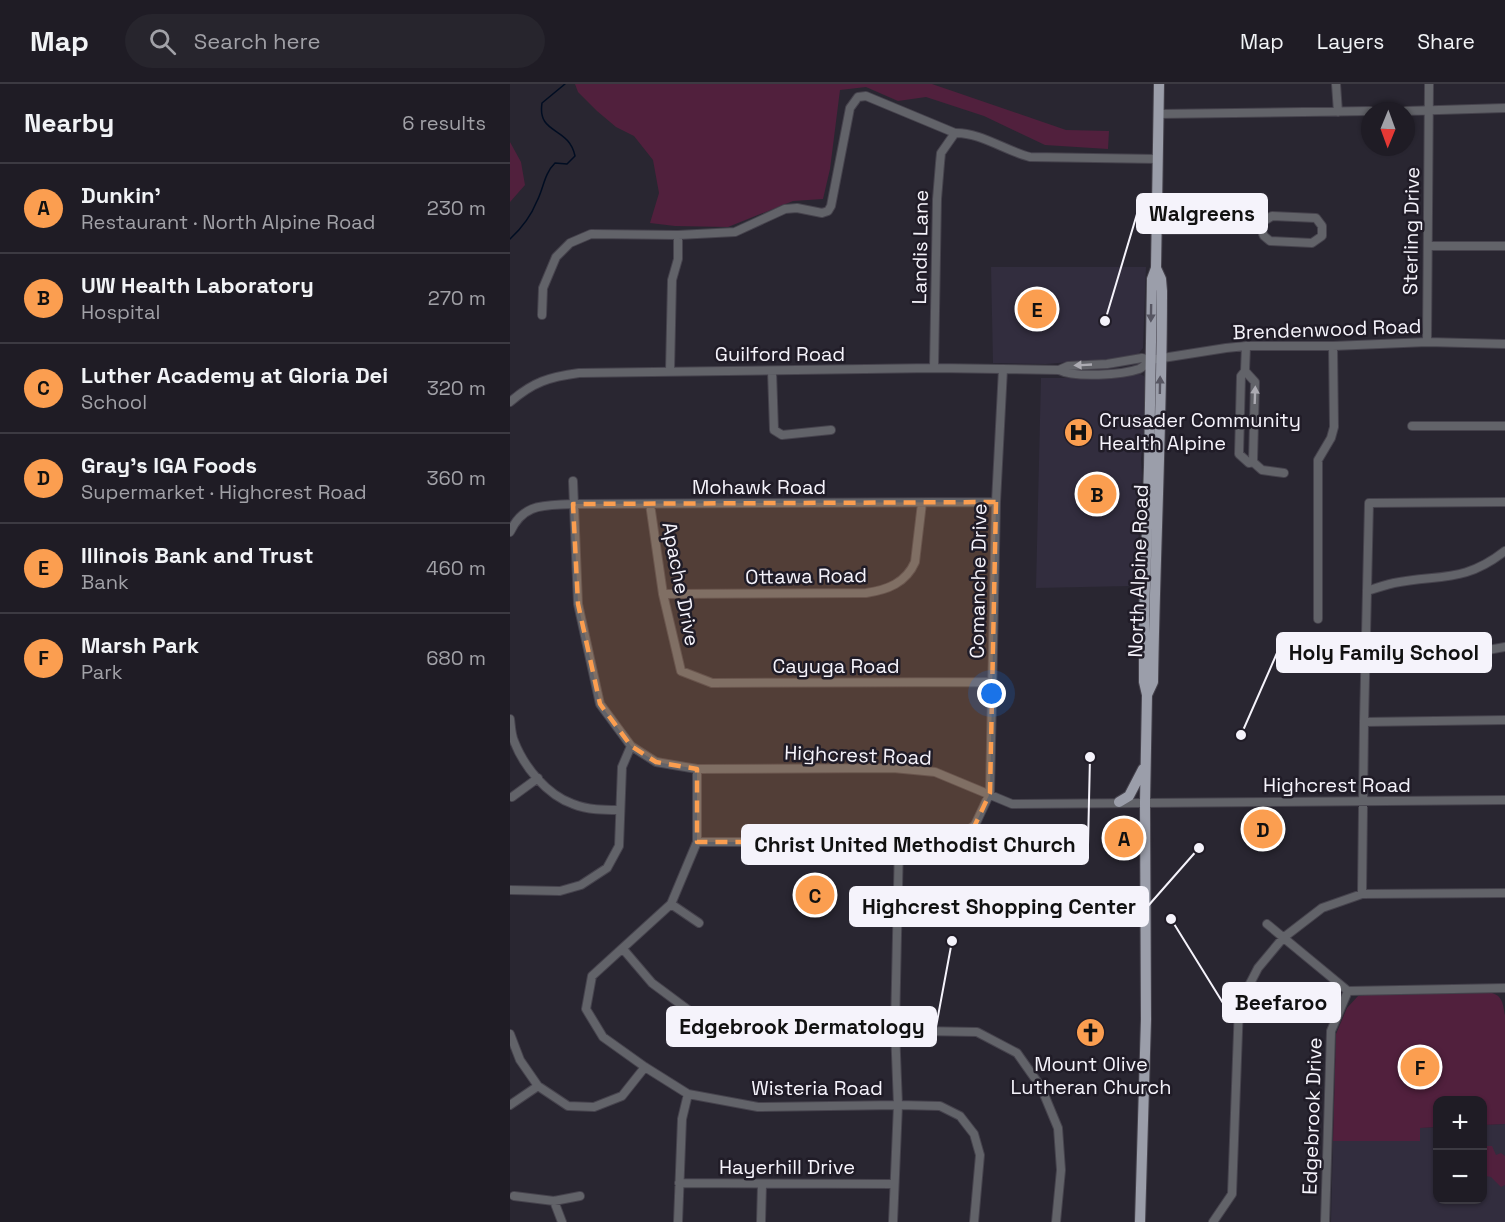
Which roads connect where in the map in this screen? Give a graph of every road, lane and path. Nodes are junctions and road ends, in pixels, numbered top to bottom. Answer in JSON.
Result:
{"nodes":[{"id":1,"x":1159,"y":84,"type":"edge"},
{"id":2,"x":1336,"y":84,"type":"edge"},
{"id":3,"x":1429,"y":84,"type":"edge"},
{"id":4,"x":1505,"y":108,"type":"edge"},
{"id":5,"x":1338,"y":111,"type":"junction"},
{"id":6,"x":1361,"y":111,"type":"edge"},
{"id":7,"x":1415,"y":111,"type":"edge"},
{"id":8,"x":1429,"y":111,"type":"junction"},
{"id":9,"x":1158,"y":114,"type":"junction"},
{"id":10,"x":955,"y":133,"type":"junction"},
{"id":11,"x":1158,"y":159,"type":"junction"},
{"id":12,"x":1261,"y":229,"type":"junction"},
{"id":13,"x":1156,"y":230,"type":"junction"},
{"id":14,"x":678,"y":235,"type":"junction"},
{"id":15,"x":1428,"y":246,"type":"junction"},
{"id":16,"x":1505,"y":246,"type":"edge"},
{"id":17,"x":542,"y":315,"type":"dead end"},
{"id":18,"x":1427,"y":342,"type":"junction"},
{"id":19,"x":1505,"y":344,"type":"edge"},
{"id":20,"x":1246,"y":346,"type":"junction"},
{"id":21,"x":1333,"y":346,"type":"junction"},
{"id":22,"x":1155,"y":359,"type":"junction"},
{"id":23,"x":934,"y":368,"type":"junction"},
{"id":24,"x":1003,"y":369,"type":"junction"},
{"id":25,"x":670,"y":371,"type":"junction"},
{"id":26,"x":772,"y":371,"type":"junction"},
{"id":27,"x":1245,"y":371,"type":"junction"},
{"id":28,"x":510,"y":402,"type":"edge"},
{"id":29,"x":1412,"y":426,"type":"dead end"},
{"id":30,"x":1505,"y":426,"type":"edge"},
{"id":31,"x":831,"y":430,"type":"dead end"},
{"id":32,"x":1253,"y":462,"type":"junction"},
{"id":33,"x":1284,"y":473,"type":"dead end"},
{"id":34,"x":573,"y":481,"type":"dead end"},
{"id":35,"x":996,"y":502,"type":"junction"},
{"id":36,"x":1505,"y":502,"type":"edge"},
{"id":37,"x":922,"y":503,"type":"junction"},
{"id":38,"x":573,"y":504,"type":"junction"},
{"id":39,"x":650,"y":504,"type":"junction"},
{"id":40,"x":510,"y":532,"type":"edge"},
{"id":41,"x":1505,"y":551,"type":"edge"},
{"id":42,"x":1367,"y":591,"type":"junction"},
{"id":43,"x":663,"y":594,"type":"junction"},
{"id":44,"x":1318,"y":619,"type":"dead end"},
{"id":45,"x":1505,"y":647,"type":"edge"},
{"id":46,"x":1365,"y":662,"type":"junction"},
{"id":47,"x":681,"y":671,"type":"joint"},
{"id":48,"x":993,"y":682,"type":"junction"},
{"id":49,"x":510,"y":718,"type":"edge"},
{"id":50,"x":1505,"y":720,"type":"edge"},
{"id":51,"x":1364,"y":722,"type":"junction"},
{"id":52,"x":632,"y":746,"type":"junction"},
{"id":53,"x":1146,"y":764,"type":"junction"},
{"id":54,"x":697,"y":769,"type":"junction"},
{"id":55,"x":538,"y":778,"type":"junction"},
{"id":56,"x":990,"y":794,"type":"junction"},
{"id":57,"x":512,"y":797,"type":"dead end"},
{"id":58,"x":1505,"y":800,"type":"edge"},
{"id":59,"x":1363,"y":801,"type":"junction"},
{"id":60,"x":1119,"y":802,"type":"junction"},
{"id":61,"x":1145,"y":802,"type":"junction"},
{"id":62,"x":619,"y":810,"type":"junction"},
{"id":63,"x":697,"y":842,"type":"junction"},
{"id":64,"x":899,"y":842,"type":"junction"},
{"id":65,"x":510,"y":890,"type":"edge"},
{"id":66,"x":1505,"y":893,"type":"edge"},
{"id":67,"x":1362,"y":894,"type":"junction"},
{"id":68,"x":671,"y":904,"type":"junction"},
{"id":69,"x":699,"y":923,"type":"dead end"},
{"id":70,"x":1267,"y":924,"type":"dead end"},
{"id":71,"x":1283,"y":938,"type":"junction"},
{"id":72,"x":623,"y":949,"type":"junction"},
{"id":73,"x":1505,"y":988,"type":"edge"},
{"id":74,"x":1348,"y":991,"type":"junction"},
{"id":75,"x":895,"y":1029,"type":"junction"},
{"id":76,"x":510,"y":1034,"type":"edge"},
{"id":77,"x":645,"y":1067,"type":"junction"},
{"id":78,"x":538,"y":1086,"type":"junction"},
{"id":79,"x":688,"y":1094,"type":"junction"},
{"id":80,"x":510,"y":1105,"type":"edge"},
{"id":81,"x":898,"y":1105,"type":"junction"},
{"id":82,"x":679,"y":1183,"type":"junction"},
{"id":83,"x":762,"y":1184,"type":"junction"},
{"id":84,"x":894,"y":1184,"type":"junction"},
{"id":85,"x":514,"y":1196,"type":"dead end"},
{"id":86,"x":580,"y":1196,"type":"dead end"},
{"id":87,"x":554,"y":1201,"type":"junction"},
{"id":88,"x":562,"y":1222,"type":"edge"},
{"id":89,"x":678,"y":1222,"type":"edge"},
{"id":90,"x":761,"y":1222,"type":"edge"},
{"id":91,"x":893,"y":1222,"type":"edge"},
{"id":92,"x":974,"y":1222,"type":"edge"},
{"id":93,"x":1056,"y":1222,"type":"edge"},
{"id":94,"x":1140,"y":1222,"type":"edge"},
{"id":95,"x":1213,"y":1222,"type":"edge"},
{"id":96,"x":1325,"y":1222,"type":"edge"}],
"edges":[{"from":1,"to":9,"type":"main road","name":"North Alpine Road"},
{"from":2,"to":5,"type":"street"},
{"from":3,"to":8,"type":"street","name":"Sterling Drive"},
{"from":4,"to":8,"type":"street"},
{"from":5,"to":6,"type":"street"},
{"from":5,"to":9,"type":"street"},
{"from":7,"to":8,"type":"street"},
{"from":8,"to":15,"type":"street","name":"Sterling Drive"},
{"from":9,"to":11,"type":"main road","name":"North Alpine Road"},
{"from":10,"to":11,"type":"street"},
{"from":10,"to":14,"type":"street"},
{"from":10,"to":23,"type":"street","name":"Landis Lane"},
{"from":11,"to":13,"type":"main road","name":"North Alpine Road"},
{"from":12,"to":12,"type":"street"},
{"from":12,"to":13,"type":"street"},
{"from":13,"to":22,"type":"main road","name":"North Alpine Road"},
{"from":14,"to":17,"type":"street"},
{"from":14,"to":25,"type":"street"},
{"from":15,"to":16,"type":"street"},
{"from":15,"to":18,"type":"street","name":"Sterling Drive"},
{"from":18,"to":19,"type":"street","name":"Brendenwood Road"},
{"from":18,"to":21,"type":"street","name":"Brendenwood Road"},
{"from":20,"to":21,"type":"street","name":"Brendenwood Road"},
{"from":20,"to":22,"type":"street","name":"Brendenwood Road"},
{"from":20,"to":27,"type":"street"},
{"from":21,"to":44,"type":"street"},
{"from":22,"to":24,"type":"street","name":"Guilford Road"},
{"from":22,"to":53,"type":"main road","name":"North Alpine Road"},
{"from":23,"to":24,"type":"street","name":"Guilford Road"},
{"from":23,"to":26,"type":"street","name":"Guilford Road"},
{"from":24,"to":35,"type":"street","name":"Comanche Drive"},
{"from":25,"to":26,"type":"street","name":"Guilford Road"},
{"from":25,"to":28,"type":"street","name":"Guilford Road"},
{"from":26,"to":31,"type":"street"},
{"from":32,"to":27,"type":"street","one_way":true},
{"from":27,"to":32,"type":"street"},
{"from":29,"to":30,"type":"street"},
{"from":32,"to":33,"type":"street"},
{"from":34,"to":38,"type":"street","name":"Highcrest Road"},
{"from":35,"to":37,"type":"street","name":"Mohawk Road"},
{"from":35,"to":48,"type":"street","name":"Comanche Drive"},
{"from":36,"to":42,"type":"street"},
{"from":37,"to":39,"type":"street","name":"Mohawk Road"},
{"from":37,"to":43,"type":"street","name":"Ottawa Road"},
{"from":38,"to":39,"type":"street","name":"Mohawk Road"},
{"from":38,"to":40,"type":"street","name":"Mohawk Road"},
{"from":38,"to":52,"type":"street","name":"Highcrest Road"},
{"from":39,"to":43,"type":"street","name":"Apache Drive"},
{"from":41,"to":42,"type":"street"},
{"from":42,"to":46,"type":"street"},
{"from":43,"to":47,"type":"street","name":"Apache Drive"},
{"from":45,"to":46,"type":"street"},
{"from":46,"to":51,"type":"street"},
{"from":47,"to":48,"type":"street","name":"Cayuga Road"},
{"from":48,"to":56,"type":"street","name":"Comanche Drive"},
{"from":49,"to":55,"type":"street"},
{"from":50,"to":51,"type":"street"},
{"from":51,"to":59,"type":"street"},
{"from":52,"to":54,"type":"street","name":"Highcrest Road"},
{"from":52,"to":62,"type":"street"},
{"from":53,"to":60,"type":"main road"},
{"from":53,"to":61,"type":"main road","name":"North Alpine Road"},
{"from":54,"to":56,"type":"street","name":"Highcrest Road"},
{"from":54,"to":63,"type":"street","name":"Wisteria Road"},
{"from":55,"to":57,"type":"street"},
{"from":55,"to":62,"type":"street"},
{"from":56,"to":60,"type":"street","name":"Highcrest Road"},
{"from":56,"to":64,"type":"street"},
{"from":58,"to":59,"type":"street","name":"Highcrest Road"},
{"from":59,"to":61,"type":"street","name":"Highcrest Road"},
{"from":59,"to":67,"type":"street"},
{"from":60,"to":61,"type":"street","name":"Highcrest Road"},
{"from":61,"to":94,"type":"main road","name":"North Alpine Road"},
{"from":62,"to":65,"type":"street"},
{"from":63,"to":64,"type":"street"},
{"from":63,"to":68,"type":"street","name":"Wisteria Road"},
{"from":64,"to":75,"type":"street"},
{"from":66,"to":67,"type":"street"},
{"from":67,"to":71,"type":"street"},
{"from":68,"to":69,"type":"street"},
{"from":68,"to":72,"type":"street","name":"Wisteria Road"},
{"from":70,"to":71,"type":"street"},
{"from":71,"to":74,"type":"street"},
{"from":71,"to":95,"type":"street"},
{"from":72,"to":75,"type":"street"},
{"from":72,"to":77,"type":"street","name":"Wisteria Road"},
{"from":73,"to":74,"type":"street"},
{"from":74,"to":96,"type":"street","name":"Edgebrook Drive"},
{"from":75,"to":81,"type":"street"},
{"from":75,"to":93,"type":"street"},
{"from":76,"to":78,"type":"street"},
{"from":77,"to":78,"type":"street"},
{"from":77,"to":79,"type":"street","name":"Wisteria Road"},
{"from":78,"to":80,"type":"street"},
{"from":79,"to":81,"type":"street","name":"Wisteria Road"},
{"from":79,"to":82,"type":"street"},
{"from":81,"to":84,"type":"street"},
{"from":81,"to":92,"type":"street","name":"Wisteria Road"},
{"from":82,"to":83,"type":"street","name":"Hayerhill Drive"},
{"from":82,"to":89,"type":"street"},
{"from":83,"to":84,"type":"street","name":"Hayerhill Drive"},
{"from":83,"to":90,"type":"street"},
{"from":84,"to":91,"type":"street"},
{"from":85,"to":87,"type":"street"},
{"from":86,"to":87,"type":"street"},
{"from":87,"to":88,"type":"street"}]}
